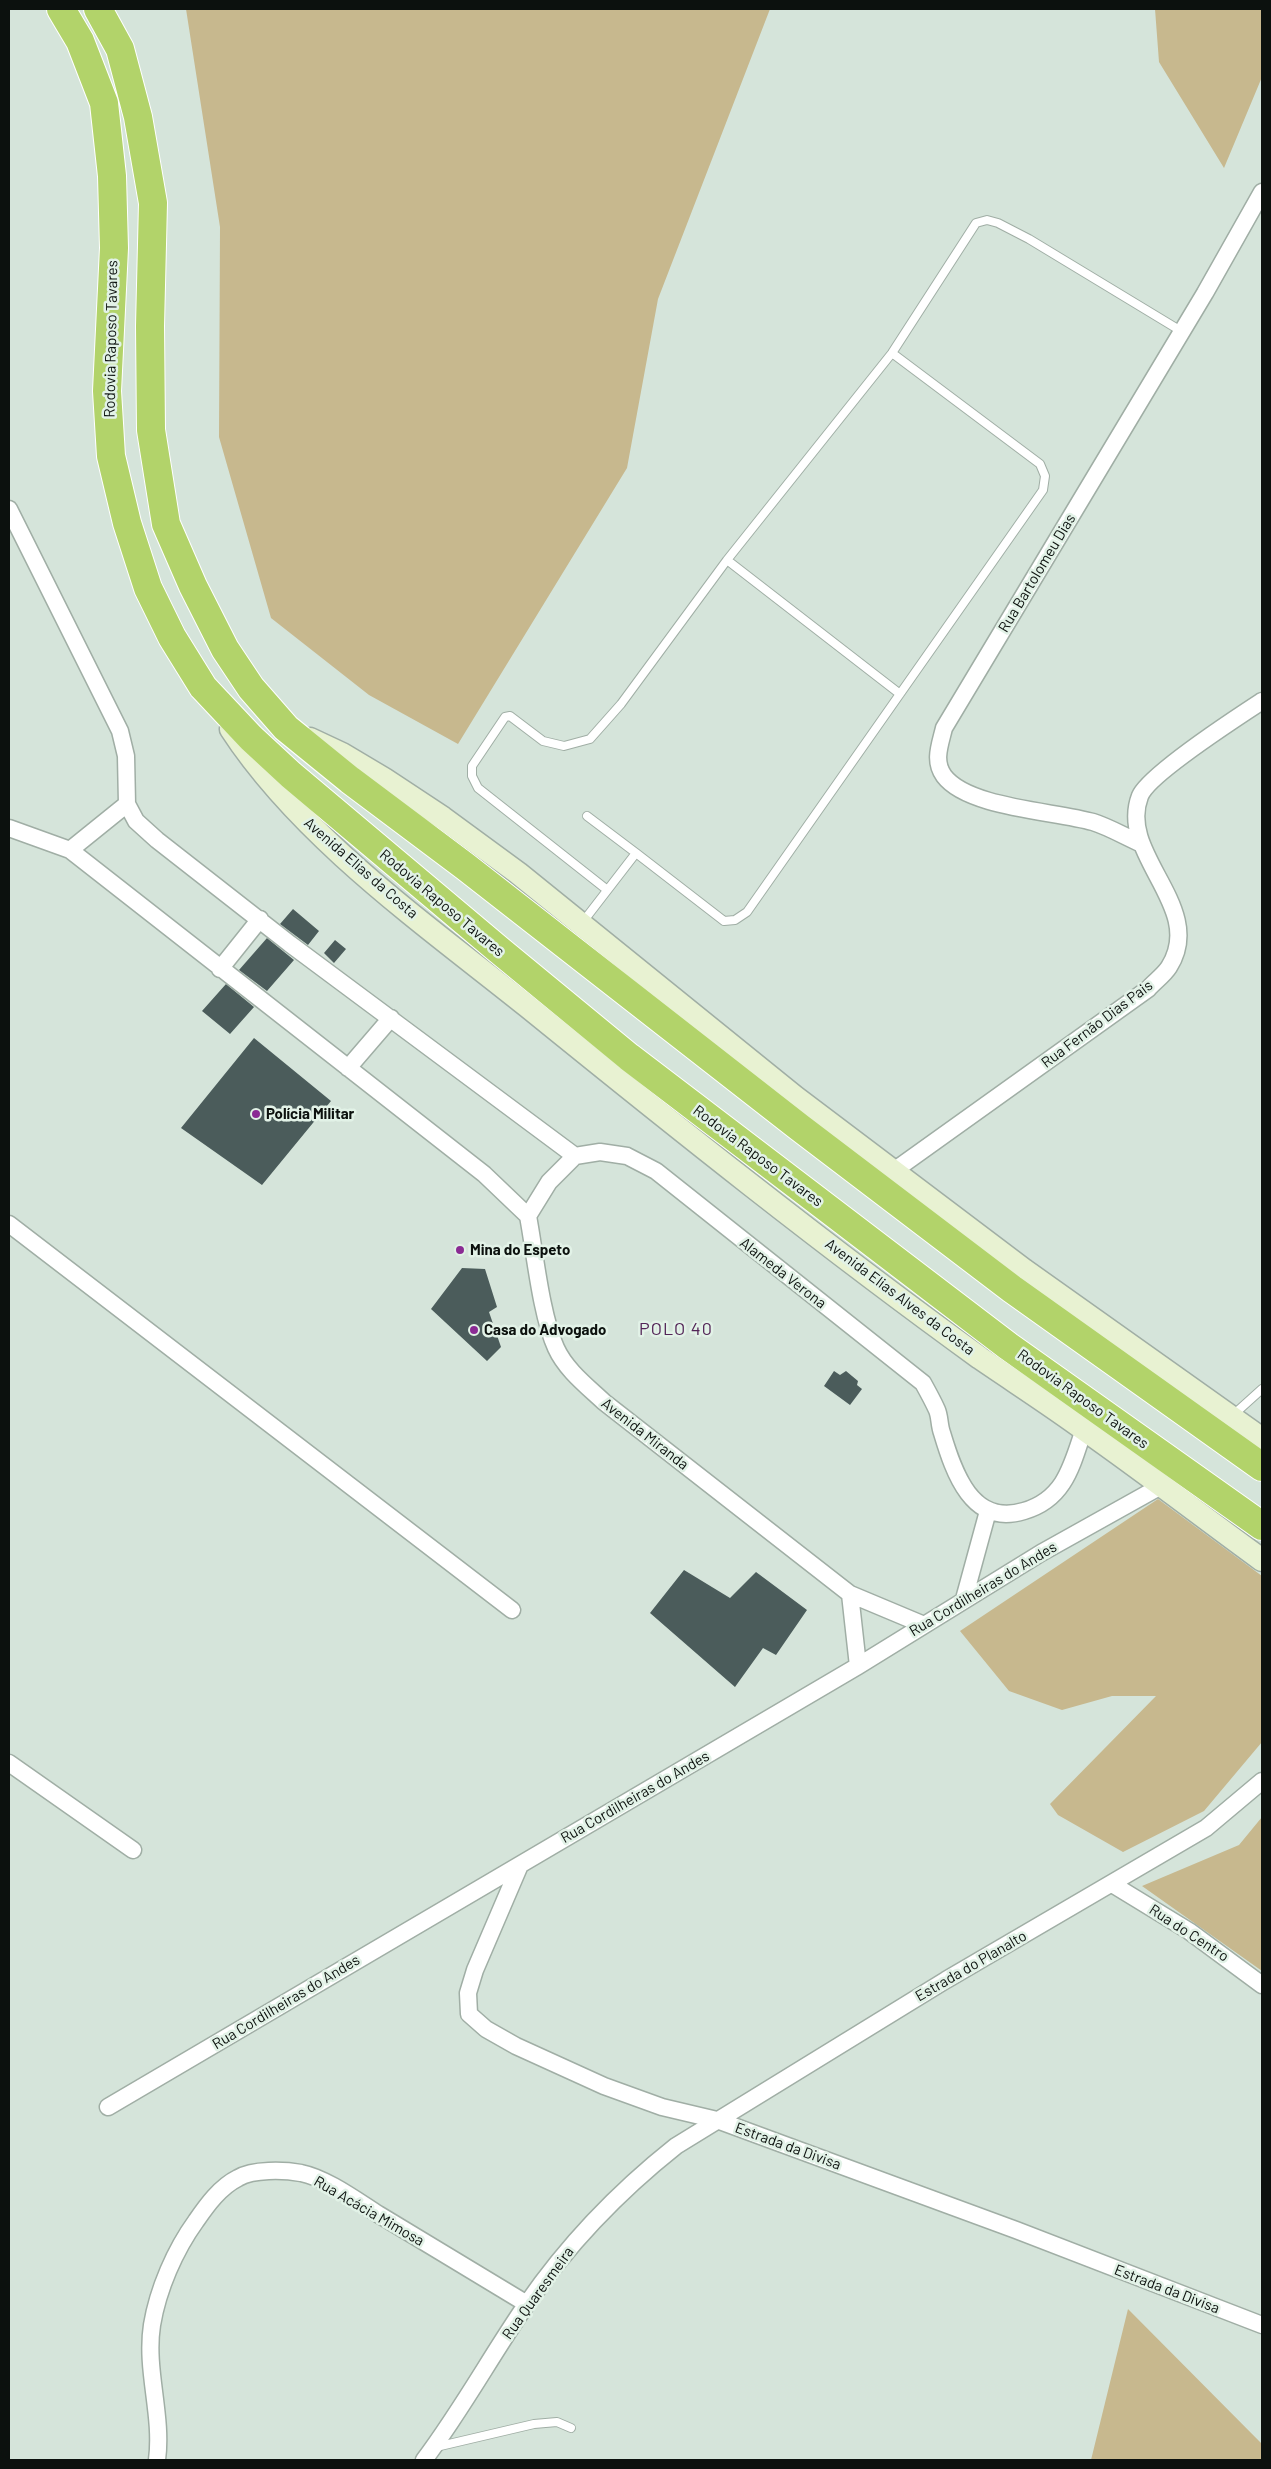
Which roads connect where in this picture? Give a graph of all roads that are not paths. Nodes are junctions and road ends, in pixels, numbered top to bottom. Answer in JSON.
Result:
{"nodes":[{"id":1,"x":61,"y":9,"type":"edge"},
{"id":2,"x":98,"y":9,"type":"edge"},
{"id":3,"x":1262,"y":192,"type":"edge"},
{"id":4,"x":1181,"y":331,"type":"junction"},
{"id":5,"x":892,"y":353,"type":"junction"},
{"id":6,"x":9,"y":508,"type":"edge"},
{"id":7,"x":727,"y":560,"type":"junction"},
{"id":8,"x":203,"y":686,"type":"junction"},
{"id":9,"x":900,"y":694,"type":"junction"},
{"id":10,"x":1262,"y":702,"type":"edge"},
{"id":11,"x":286,"y":728,"type":"junction"},
{"id":12,"x":128,"y":804,"type":"junction"},
{"id":13,"x":587,"y":816,"type":"dead end"},
{"id":14,"x":9,"y":828,"type":"edge"},
{"id":15,"x":1142,"y":844,"type":"junction"},
{"id":16,"x":70,"y":850,"type":"junction"},
{"id":17,"x":636,"y":853,"type":"junction"},
{"id":18,"x":606,"y":889,"type":"junction"},
{"id":19,"x":260,"y":919,"type":"junction"},
{"id":20,"x":580,"y":924,"type":"junction"},
{"id":21,"x":220,"y":969,"type":"junction"},
{"id":22,"x":391,"y":1018,"type":"junction"},
{"id":23,"x":548,"y":1023,"type":"joint"},
{"id":24,"x":348,"y":1068,"type":"junction"},
{"id":25,"x":575,"y":1156,"type":"junction"},
{"id":26,"x":895,"y":1170,"type":"junction"},
{"id":27,"x":528,"y":1216,"type":"junction"},
{"id":28,"x":9,"y":1224,"type":"edge"},
{"id":29,"x":1262,"y":1390,"type":"edge"},
{"id":30,"x":1231,"y":1417,"type":"junction"},
{"id":31,"x":1084,"y":1429,"type":"junction"},
{"id":32,"x":1262,"y":1439,"type":"edge"},
{"id":33,"x":1262,"y":1468,"type":"edge"},
{"id":34,"x":1161,"y":1486,"type":"junction"},
{"id":35,"x":988,"y":1511,"type":"junction"},
{"id":36,"x":1262,"y":1526,"type":"edge"},
{"id":37,"x":1262,"y":1560,"type":"edge"},
{"id":38,"x":850,"y":1594,"type":"junction"},
{"id":39,"x":964,"y":1599,"type":"junction"},
{"id":40,"x":512,"y":1610,"type":"dead end"},
{"id":41,"x":924,"y":1625,"type":"junction"},
{"id":42,"x":858,"y":1666,"type":"junction"},
{"id":43,"x":9,"y":1763,"type":"edge"},
{"id":44,"x":1262,"y":1782,"type":"edge"},
{"id":45,"x":133,"y":1850,"type":"dead end"},
{"id":46,"x":520,"y":1865,"type":"junction"},
{"id":47,"x":1112,"y":1884,"type":"junction"},
{"id":48,"x":1262,"y":1985,"type":"edge"},
{"id":49,"x":108,"y":2107,"type":"dead end"},
{"id":50,"x":717,"y":2120,"type":"junction"},
{"id":51,"x":676,"y":2146,"type":"joint"},
{"id":52,"x":527,"y":2304,"type":"junction"},
{"id":53,"x":1262,"y":2325,"type":"edge"},
{"id":54,"x":571,"y":2428,"type":"dead end"},
{"id":55,"x":429,"y":2454,"type":"edge"},
{"id":56,"x":157,"y":2460,"type":"edge"}],
"edges":[{"from":1,"to":8,"type":"highway","name":"Rodovia Raposo Tavares"},
{"from":2,"to":11,"type":"highway"},
{"from":3,"to":4,"type":"street","name":"Rua Bartolomeu Dias"},
{"from":4,"to":5,"type":"lane"},
{"from":4,"to":15,"type":"street","name":"Rua Bartolomeu Dias"},
{"from":5,"to":7,"type":"lane"},
{"from":5,"to":9,"type":"lane"},
{"from":6,"to":12,"type":"street"},
{"from":7,"to":9,"type":"lane"},
{"from":7,"to":18,"type":"lane"},
{"from":8,"to":23,"type":"main road","name":"Avenida Elias da Costa"},
{"from":8,"to":36,"type":"highway","name":"Rodovia Raposo Tavares"},
{"from":9,"to":17,"type":"lane"},
{"from":10,"to":15,"type":"street","name":"Rua Fernão Dias Pais"},
{"from":11,"to":20,"type":"main road"},
{"from":11,"to":33,"type":"highway"},
{"from":12,"to":16,"type":"street"},
{"from":12,"to":19,"type":"street"},
{"from":13,"to":17,"type":"lane"},
{"from":14,"to":16,"type":"street"},
{"from":15,"to":26,"type":"street","name":"Rua Fernão Dias Pais"},
{"from":16,"to":21,"type":"street"},
{"from":17,"to":18,"type":"lane"},
{"from":18,"to":20,"type":"lane"},
{"from":19,"to":21,"type":"street"},
{"from":19,"to":22,"type":"street"},
{"from":20,"to":26,"type":"main road"},
{"from":21,"to":24,"type":"street"},
{"from":22,"to":24,"type":"street"},
{"from":22,"to":25,"type":"street"},
{"from":23,"to":31,"type":"main road","name":"Avenida Elias Alves da Costa"},
{"from":24,"to":27,"type":"street"},
{"from":25,"to":27,"type":"street"},
{"from":25,"to":35,"type":"street","name":"Alameda Verona"},
{"from":26,"to":30,"type":"main road"},
{"from":27,"to":38,"type":"street","name":"Avenida Miranda"},
{"from":28,"to":40,"type":"street"},
{"from":29,"to":30,"type":"lane"},
{"from":30,"to":32,"type":"main road"},
{"from":31,"to":34,"type":"main road","name":"Avenida Elias Alves da Costa"},
{"from":31,"to":35,"type":"street"},
{"from":34,"to":37,"type":"main road","name":"Avenida Elias Alves da Costa"},
{"from":34,"to":39,"type":"street","name":"Rua Cordilheiras do Andes"},
{"from":35,"to":39,"type":"street"},
{"from":38,"to":41,"type":"street","name":"Avenida Miranda"},
{"from":38,"to":42,"type":"street"},
{"from":39,"to":41,"type":"street","name":"Rua Cordilheiras do Andes"},
{"from":41,"to":42,"type":"street","name":"Rua Cordilheiras do Andes"},
{"from":42,"to":46,"type":"street","name":"Rua Cordilheiras do Andes"},
{"from":43,"to":45,"type":"street"},
{"from":44,"to":47,"type":"street","name":"Estrada do Planalto"},
{"from":46,"to":49,"type":"street","name":"Rua Cordilheiras do Andes"},
{"from":46,"to":50,"type":"street","name":"Estrada da Divisa"},
{"from":47,"to":48,"type":"street","name":"Rua do Centro"},
{"from":47,"to":50,"type":"street","name":"Estrada do Planalto"},
{"from":50,"to":51,"type":"street","name":"Estrada do Planalto"},
{"from":50,"to":53,"type":"street","name":"Estrada da Divisa"},
{"from":51,"to":52,"type":"street","name":"Rua Quaresmeira"},
{"from":52,"to":55,"type":"street","name":"Rua Quaresmeira"},
{"from":52,"to":56,"type":"street","name":"Rua Acácia Mimosa"},
{"from":54,"to":55,"type":"lane"}]}
